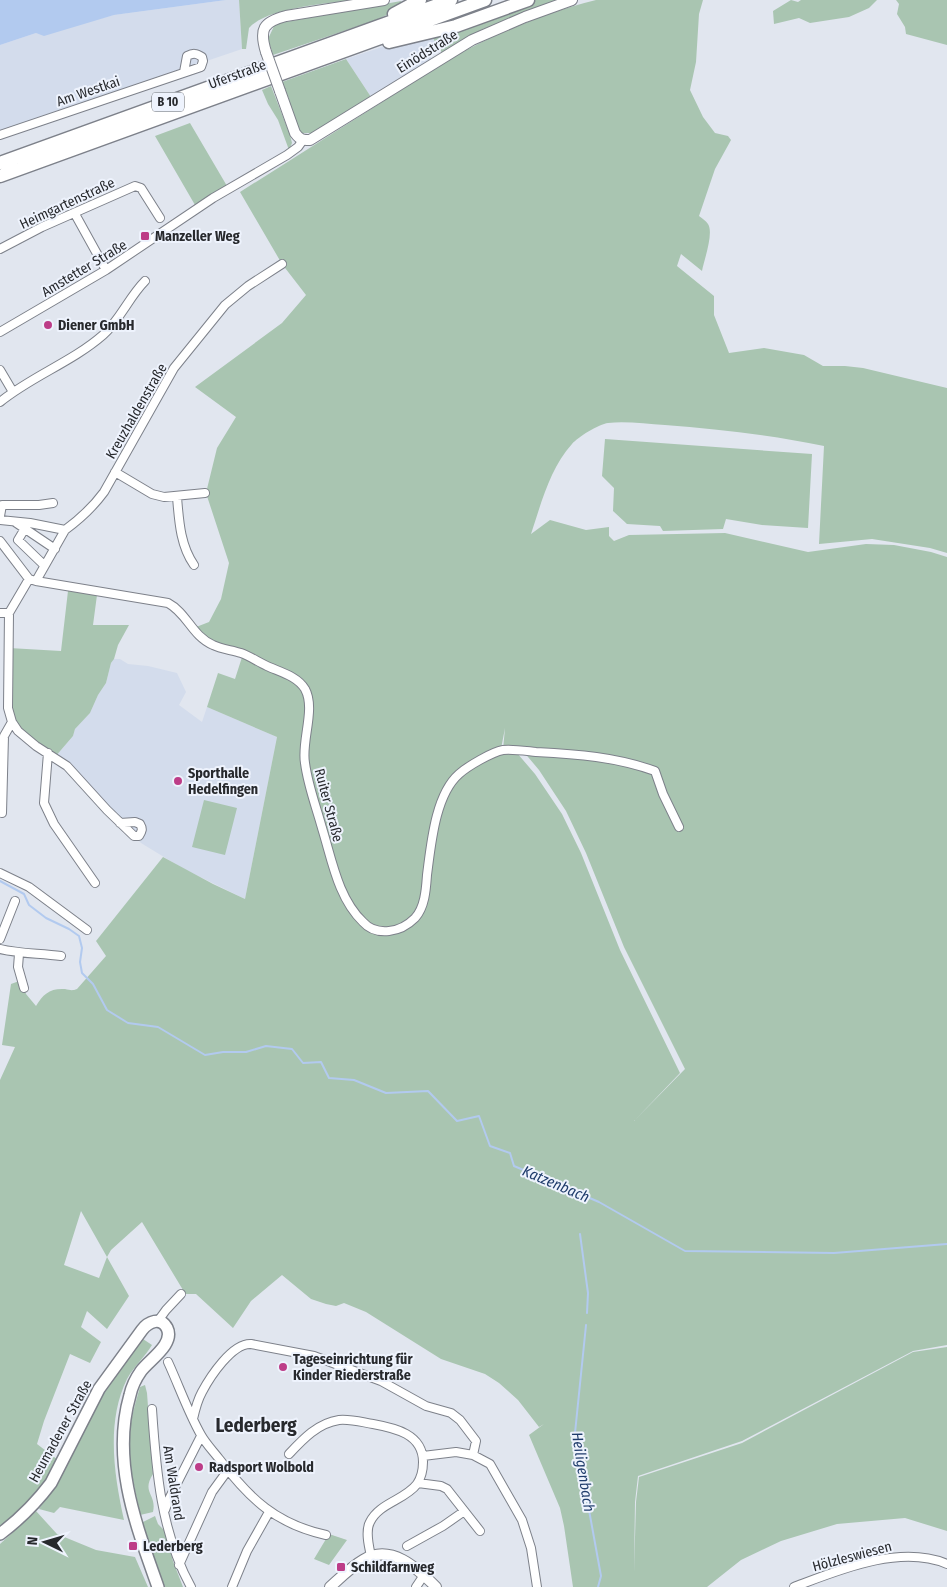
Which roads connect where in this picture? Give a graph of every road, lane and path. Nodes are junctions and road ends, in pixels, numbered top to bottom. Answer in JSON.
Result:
{"nodes":[{"id":1,"x":384,"y":0,"type":"edge"},
{"id":2,"x":420,"y":0,"type":"edge"},
{"id":3,"x":451,"y":0,"type":"edge"},
{"id":4,"x":485,"y":0,"type":"edge"},
{"id":5,"x":528,"y":0,"type":"edge"},
{"id":6,"x":572,"y":0,"type":"edge"},
{"id":7,"x":337,"y":42,"type":"junction"},
{"id":8,"x":359,"y":46,"type":"junction"},
{"id":9,"x":184,"y":72,"type":"dead end"},
{"id":10,"x":0,"y":135,"type":"edge"},
{"id":11,"x":303,"y":140,"type":"junction"},
{"id":12,"x":0,"y":163,"type":"edge"},
{"id":13,"x":0,"y":176,"type":"edge"},
{"id":14,"x":75,"y":214,"type":"junction"},
{"id":15,"x":160,"y":218,"type":"dead end"},
{"id":16,"x":0,"y":249,"type":"edge"},
{"id":17,"x":282,"y":264,"type":"dead end"},
{"id":18,"x":106,"y":270,"type":"junction"},
{"id":19,"x":145,"y":281,"type":"dead end"},
{"id":20,"x":0,"y":332,"type":"edge"},
{"id":21,"x":0,"y":370,"type":"edge"},
{"id":22,"x":12,"y":392,"type":"junction"},
{"id":23,"x":0,"y":402,"type":"edge"},
{"id":24,"x":115,"y":472,"type":"junction"},
{"id":25,"x":205,"y":493,"type":"dead end"},
{"id":26,"x":176,"y":497,"type":"junction"},
{"id":27,"x":53,"y":503,"type":"dead end"},
{"id":28,"x":0,"y":518,"type":"edge"},
{"id":29,"x":15,"y":522,"type":"junction"},
{"id":30,"x":24,"y":530,"type":"junction"},
{"id":31,"x":66,"y":530,"type":"junction"},
{"id":32,"x":0,"y":541,"type":"edge"},
{"id":33,"x":55,"y":550,"type":"junction"},
{"id":34,"x":194,"y":565,"type":"dead end"},
{"id":35,"x":44,"y":566,"type":"junction"},
{"id":36,"x":32,"y":580,"type":"junction"},
{"id":37,"x":0,"y":613,"type":"edge"},
{"id":38,"x":9,"y":613,"type":"junction"},
{"id":39,"x":12,"y":722,"type":"junction"},
{"id":40,"x":48,"y":753,"type":"junction"},
{"id":41,"x":2,"y":813,"type":"dead end"},
{"id":42,"x":120,"y":823,"type":"dead end"},
{"id":43,"x":678,"y":827,"type":"dead end"},
{"id":44,"x":0,"y":872,"type":"edge"},
{"id":45,"x":95,"y":883,"type":"dead end"},
{"id":46,"x":15,"y":901,"type":"dead end"},
{"id":47,"x":87,"y":930,"type":"dead end"},
{"id":48,"x":0,"y":939,"type":"edge"},
{"id":49,"x":0,"y":949,"type":"edge"},
{"id":50,"x":19,"y":954,"type":"junction"},
{"id":51,"x":62,"y":956,"type":"dead end"},
{"id":52,"x":24,"y":988,"type":"dead end"},
{"id":53,"x":181,"y":1294,"type":"dead end"},
{"id":54,"x":158,"y":1321,"type":"junction"},
{"id":55,"x":168,"y":1362,"type":"dead end"},
{"id":56,"x":152,"y":1409,"type":"dead end"},
{"id":57,"x":193,"y":1419,"type":"junction"},
{"id":58,"x":202,"y":1436,"type":"junction"},
{"id":59,"x":289,"y":1454,"type":"dead end"},
{"id":60,"x":473,"y":1455,"type":"junction"},
{"id":61,"x":423,"y":1456,"type":"junction"},
{"id":62,"x":228,"y":1470,"type":"junction"},
{"id":63,"x":418,"y":1483,"type":"junction"},
{"id":64,"x":164,"y":1512,"type":"junction"},
{"id":65,"x":269,"y":1512,"type":"junction"},
{"id":66,"x":464,"y":1512,"type":"junction"},
{"id":67,"x":480,"y":1531,"type":"dead end"},
{"id":68,"x":0,"y":1534,"type":"edge"},
{"id":69,"x":326,"y":1535,"type":"dead end"},
{"id":70,"x":407,"y":1546,"type":"dead end"},
{"id":71,"x":371,"y":1556,"type":"junction"},
{"id":72,"x":947,"y":1564,"type":"edge"},
{"id":73,"x":179,"y":1565,"type":"junction"},
{"id":74,"x":424,"y":1575,"type":"junction"},
{"id":75,"x":158,"y":1587,"type":"edge"},
{"id":76,"x":191,"y":1587,"type":"edge"},
{"id":77,"x":232,"y":1587,"type":"edge"},
{"id":78,"x":330,"y":1587,"type":"edge"},
{"id":79,"x":416,"y":1587,"type":"edge"},
{"id":80,"x":436,"y":1587,"type":"edge"},
{"id":81,"x":537,"y":1587,"type":"edge"},
{"id":82,"x":794,"y":1587,"type":"edge"}],
"edges":[{"from":1,"to":11,"type":"street","bridge":true},
{"from":2,"to":7,"type":"highway"},
{"from":3,"to":7,"type":"highway","name":"Uferstraße","number":"B 10"},
{"from":4,"to":8,"type":"highway","name":"Uferstraße","number":"B 10"},
{"from":5,"to":8,"type":"highway"},
{"from":6,"to":11,"type":"street","name":"Einödstraße"},
{"from":7,"to":12,"type":"highway","name":"Uferstraße","number":"B 10"},
{"from":8,"to":13,"type":"highway","name":"Uferstraße","number":"B 10"},
{"from":9,"to":10,"type":"street","name":"Am Westkai"},
{"from":11,"to":18,"type":"street","name":"Amstetter Straße"},
{"from":14,"to":15,"type":"street","name":"Heimgartenstraße"},
{"from":14,"to":16,"type":"street","name":"Heimgartenstraße"},
{"from":14,"to":18,"type":"street"},
{"from":17,"to":24,"type":"street","name":"Kreuzhaldenstraße"},
{"from":18,"to":20,"type":"street","name":"Amstetter Straße"},
{"from":19,"to":22,"type":"street"},
{"from":21,"to":22,"type":"street"},
{"from":22,"to":23,"type":"street"},
{"from":24,"to":26,"type":"street"},
{"from":24,"to":31,"type":"street","name":"Kreuzhaldenstraße"},
{"from":25,"to":26,"type":"street"},
{"from":26,"to":34,"type":"street"},
{"from":27,"to":28,"type":"street"},
{"from":28,"to":29,"type":"street"},
{"from":29,"to":30,"type":"street"},
{"from":29,"to":31,"type":"street"},
{"from":30,"to":33,"type":"street"},
{"from":30,"to":35,"type":"street"},
{"from":31,"to":33,"type":"street"},
{"from":32,"to":36,"type":"street"},
{"from":33,"to":35,"type":"street"},
{"from":35,"to":36,"type":"street"},
{"from":36,"to":38,"type":"street"},
{"from":36,"to":43,"type":"street","name":"Ruiter Straße"},
{"from":37,"to":38,"type":"street"},
{"from":38,"to":39,"type":"street"},
{"from":39,"to":40,"type":"street"},
{"from":39,"to":41,"type":"street"},
{"from":40,"to":42,"type":"street"},
{"from":40,"to":45,"type":"street"},
{"from":44,"to":47,"type":"street"},
{"from":46,"to":48,"type":"street"},
{"from":49,"to":50,"type":"street"},
{"from":50,"to":51,"type":"street"},
{"from":50,"to":52,"type":"street"},
{"from":53,"to":54,"type":"street","name":"Heumadener Straße"},
{"from":54,"to":68,"type":"main road","name":"Heumadener Straße"},
{"from":54,"to":75,"type":"main road"},
{"from":55,"to":57,"type":"street"},
{"from":56,"to":64,"type":"street","name":"Am Waldrand"},
{"from":57,"to":58,"type":"street"},
{"from":57,"to":60,"type":"street"},
{"from":58,"to":62,"type":"street"},
{"from":58,"to":64,"type":"street"},
{"from":59,"to":61,"type":"street"},
{"from":60,"to":61,"type":"street"},
{"from":60,"to":81,"type":"street"},
{"from":61,"to":63,"type":"street"},
{"from":62,"to":65,"type":"street"},
{"from":62,"to":73,"type":"street"},
{"from":63,"to":66,"type":"street"},
{"from":63,"to":71,"type":"street"},
{"from":64,"to":73,"type":"street","name":"Am Waldrand"},
{"from":65,"to":69,"type":"street"},
{"from":65,"to":77,"type":"street"},
{"from":66,"to":67,"type":"street"},
{"from":66,"to":70,"type":"street"},
{"from":71,"to":74,"type":"street"},
{"from":71,"to":78,"type":"street"},
{"from":72,"to":82,"type":"street","name":"Hölzleswiesen"},
{"from":73,"to":76,"type":"street","name":"Am Waldrand"},
{"from":74,"to":79,"type":"street"},
{"from":74,"to":80,"type":"street"}]}
